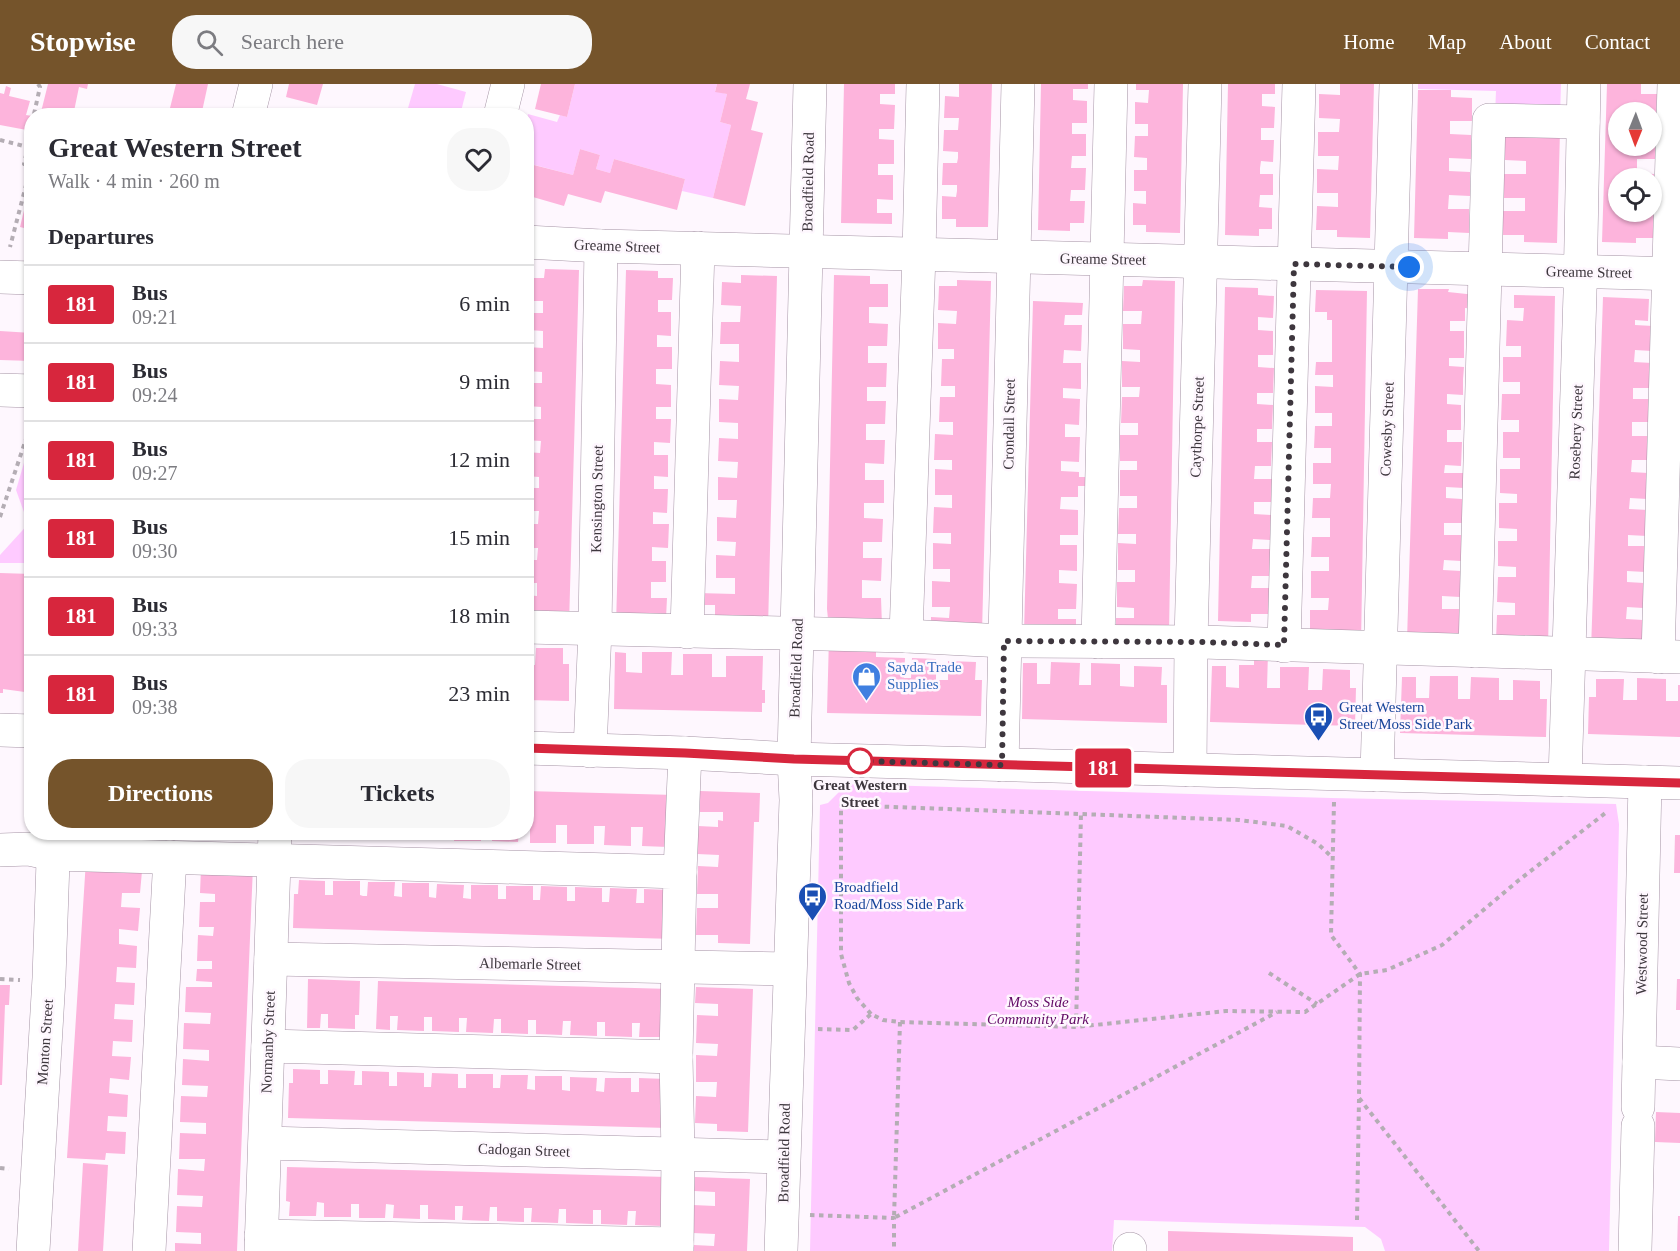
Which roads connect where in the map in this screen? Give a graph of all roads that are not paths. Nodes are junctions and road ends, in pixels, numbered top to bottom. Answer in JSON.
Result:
{"nodes":[{"id":1,"x":256,"y":84,"type":"edge"},
{"id":2,"x":508,"y":84,"type":"edge"},
{"id":3,"x":810,"y":84,"type":"edge"},
{"id":4,"x":922,"y":84,"type":"edge"},
{"id":5,"x":1018,"y":84,"type":"edge"},
{"id":6,"x":1111,"y":84,"type":"edge"},
{"id":7,"x":1205,"y":84,"type":"edge"},
{"id":8,"x":1299,"y":84,"type":"edge"},
{"id":9,"x":1396,"y":84,"type":"edge"},
{"id":10,"x":1584,"y":84,"type":"edge"},
{"id":11,"x":1674,"y":84,"type":"edge"},
{"id":12,"x":250,"y":108,"type":"edge"},
{"id":13,"x":502,"y":108,"type":"edge"},
{"id":14,"x":1583,"y":122,"type":"junction"},
{"id":15,"x":534,"y":242,"type":"edge"},
{"id":16,"x":601,"y":246,"type":"junction"},
{"id":17,"x":698,"y":248,"type":"junction"},
{"id":18,"x":806,"y":250,"type":"junction"},
{"id":19,"x":919,"y":254,"type":"junction"},
{"id":20,"x":1013,"y":257,"type":"junction"},
{"id":21,"x":1107,"y":259,"type":"junction"},
{"id":22,"x":1201,"y":261,"type":"junction"},
{"id":23,"x":1294,"y":264,"type":"junction"},
{"id":24,"x":1391,"y":267,"type":"junction"},
{"id":25,"x":1485,"y":269,"type":"junction"},
{"id":26,"x":1580,"y":272,"type":"junction"},
{"id":27,"x":1675,"y":274,"type":"edge"},
{"id":28,"x":0,"y":390,"type":"edge"},
{"id":29,"x":24,"y":391,"type":"edge"},
{"id":30,"x":534,"y":627,"type":"edge"},
{"id":31,"x":595,"y":629,"type":"junction"},
{"id":32,"x":687,"y":632,"type":"junction"},
{"id":33,"x":798,"y":634,"type":"junction"},
{"id":34,"x":906,"y":636,"type":"junction"},
{"id":35,"x":1004,"y":641,"type":"junction"},
{"id":36,"x":1098,"y":642,"type":"junction"},
{"id":37,"x":1191,"y":642,"type":"junction"},
{"id":38,"x":1284,"y":645,"type":"junction"},
{"id":39,"x":1381,"y":649,"type":"junction"},
{"id":40,"x":1475,"y":651,"type":"junction"},
{"id":41,"x":1568,"y":654,"type":"junction"},
{"id":42,"x":1669,"y":657,"type":"edge"},
{"id":43,"x":0,"y":730,"type":"edge"},
{"id":44,"x":24,"y":731,"type":"edge"},
{"id":45,"x":534,"y":748,"type":"edge"},
{"id":46,"x":590,"y":751,"type":"junction"},
{"id":47,"x":685,"y":753,"type":"junction"},
{"id":48,"x":794,"y":759,"type":"junction"},
{"id":49,"x":1002,"y":765,"type":"junction"},
{"id":50,"x":1190,"y":770,"type":"junction"},
{"id":51,"x":1377,"y":775,"type":"junction"},
{"id":52,"x":1564,"y":780,"type":"junction"},
{"id":53,"x":1645,"y":782,"type":"junction"},
{"id":54,"x":1680,"y":783,"type":"edge"},
{"id":55,"x":53,"y":843,"type":"edge"},
{"id":56,"x":275,"y":847,"type":"edge"},
{"id":57,"x":0,"y":850,"type":"edge"},
{"id":58,"x":170,"y":857,"type":"junction"},
{"id":59,"x":680,"y":872,"type":"junction"},
{"id":60,"x":271,"y":959,"type":"junction"},
{"id":61,"x":678,"y":967,"type":"junction"},
{"id":62,"x":789,"y":969,"type":"junction"},
{"id":63,"x":268,"y":1046,"type":"junction"},
{"id":64,"x":676,"y":1057,"type":"junction"},
{"id":65,"x":1639,"y":1062,"type":"junction"},
{"id":66,"x":1680,"y":1064,"type":"edge"},
{"id":67,"x":265,"y":1143,"type":"junction"},
{"id":68,"x":678,"y":1154,"type":"junction"},
{"id":69,"x":783,"y":1157,"type":"junction"},
{"id":70,"x":261,"y":1244,"type":"edge"},
{"id":71,"x":677,"y":1248,"type":"edge"},
{"id":72,"x":33,"y":1251,"type":"edge"},
{"id":73,"x":149,"y":1251,"type":"edge"},
{"id":74,"x":781,"y":1251,"type":"edge"},
{"id":75,"x":1635,"y":1251,"type":"edge"}],
"edges":[{"from":1,"to":12,"type":"street"},
{"from":2,"to":13,"type":"street"},
{"from":3,"to":18,"type":"street","name":"Broadfield Road"},
{"from":4,"to":19,"type":"street"},
{"from":5,"to":20,"type":"street","name":"Crondall Street"},
{"from":6,"to":21,"type":"street"},
{"from":7,"to":22,"type":"street","name":"Caythorpe Street"},
{"from":8,"to":23,"type":"street"},
{"from":9,"to":24,"type":"street","name":"Cowesby Street"},
{"from":10,"to":14,"type":"street","name":"Rosebery Street"},
{"from":11,"to":27,"type":"street"},
{"from":14,"to":25,"type":"street"},
{"from":14,"to":26,"type":"street","name":"Rosebery Street"},
{"from":15,"to":16,"type":"street","name":"Greame Street"},
{"from":16,"to":17,"type":"street","name":"Greame Street"},
{"from":16,"to":31,"type":"street","name":"Kensington Street"},
{"from":17,"to":18,"type":"street","name":"Greame Street"},
{"from":17,"to":32,"type":"street"},
{"from":18,"to":19,"type":"street","name":"Greame Street"},
{"from":18,"to":33,"type":"street","name":"Broadfield Road"},
{"from":19,"to":20,"type":"street","name":"Greame Street"},
{"from":19,"to":34,"type":"street"},
{"from":20,"to":21,"type":"street","name":"Greame Street"},
{"from":20,"to":35,"type":"street","name":"Crondall Street"},
{"from":21,"to":22,"type":"street","name":"Greame Street"},
{"from":21,"to":36,"type":"street"},
{"from":22,"to":23,"type":"street","name":"Greame Street"},
{"from":22,"to":37,"type":"street","name":"Caythorpe Street"},
{"from":23,"to":24,"type":"street","name":"Greame Street"},
{"from":23,"to":38,"type":"street"},
{"from":24,"to":25,"type":"street","name":"Greame Street"},
{"from":24,"to":39,"type":"street","name":"Cowesby Street"},
{"from":25,"to":26,"type":"street","name":"Greame Street"},
{"from":25,"to":40,"type":"street"},
{"from":26,"to":27,"type":"street","name":"Greame Street"},
{"from":26,"to":41,"type":"street","name":"Rosebery Street"},
{"from":27,"to":42,"type":"street"},
{"from":28,"to":29,"type":"street"},
{"from":30,"to":31,"type":"street"},
{"from":31,"to":32,"type":"street"},
{"from":31,"to":46,"type":"street","name":"Kensington Street"},
{"from":32,"to":33,"type":"street"},
{"from":33,"to":34,"type":"street"},
{"from":33,"to":48,"type":"street","name":"Broadfield Road"},
{"from":34,"to":35,"type":"street"},
{"from":35,"to":36,"type":"street"},
{"from":35,"to":49,"type":"street","name":"Crondall Street"},
{"from":36,"to":37,"type":"street"},
{"from":37,"to":38,"type":"street"},
{"from":37,"to":50,"type":"street","name":"Caythorpe Street"},
{"from":38,"to":39,"type":"street"},
{"from":39,"to":40,"type":"street"},
{"from":39,"to":51,"type":"street","name":"Cowesby Street"},
{"from":40,"to":41,"type":"street"},
{"from":41,"to":42,"type":"street"},
{"from":41,"to":52,"type":"street","name":"Rosebery Street"},
{"from":43,"to":44,"type":"street"},
{"from":45,"to":46,"type":"street"},
{"from":46,"to":47,"type":"street"},
{"from":47,"to":48,"type":"street"},
{"from":47,"to":59,"type":"street"},
{"from":48,"to":49,"type":"street"},
{"from":48,"to":62,"type":"street","name":"Broadfield Road"},
{"from":49,"to":50,"type":"street"},
{"from":50,"to":51,"type":"street"},
{"from":51,"to":52,"type":"street"},
{"from":52,"to":53,"type":"street"},
{"from":53,"to":54,"type":"street"},
{"from":53,"to":65,"type":"street","name":"Westwood Street"},
{"from":55,"to":57,"type":"street"},
{"from":55,"to":58,"type":"street"},
{"from":55,"to":72,"type":"street","name":"Monton Street"},
{"from":56,"to":58,"type":"street"},
{"from":56,"to":59,"type":"street"},
{"from":56,"to":60,"type":"street","name":"Normanby Street"},
{"from":58,"to":73,"type":"street"},
{"from":59,"to":61,"type":"street"},
{"from":60,"to":61,"type":"street","name":"Albemarle Street"},
{"from":60,"to":63,"type":"street","name":"Normanby Street"},
{"from":61,"to":62,"type":"street","name":"Albemarle Street"},
{"from":61,"to":64,"type":"street"},
{"from":62,"to":69,"type":"street","name":"Broadfield Road"},
{"from":63,"to":64,"type":"street"},
{"from":63,"to":67,"type":"street","name":"Normanby Street"},
{"from":64,"to":68,"type":"street"},
{"from":65,"to":66,"type":"street"},
{"from":65,"to":75,"type":"street","name":"Westwood Street"},
{"from":67,"to":68,"type":"street","name":"Cadogan Street"},
{"from":67,"to":70,"type":"street","name":"Normanby Street"},
{"from":68,"to":69,"type":"street","name":"Cadogan Street"},
{"from":68,"to":71,"type":"street"},
{"from":69,"to":74,"type":"street","name":"Broadfield Road"},
{"from":70,"to":71,"type":"street"}]}
